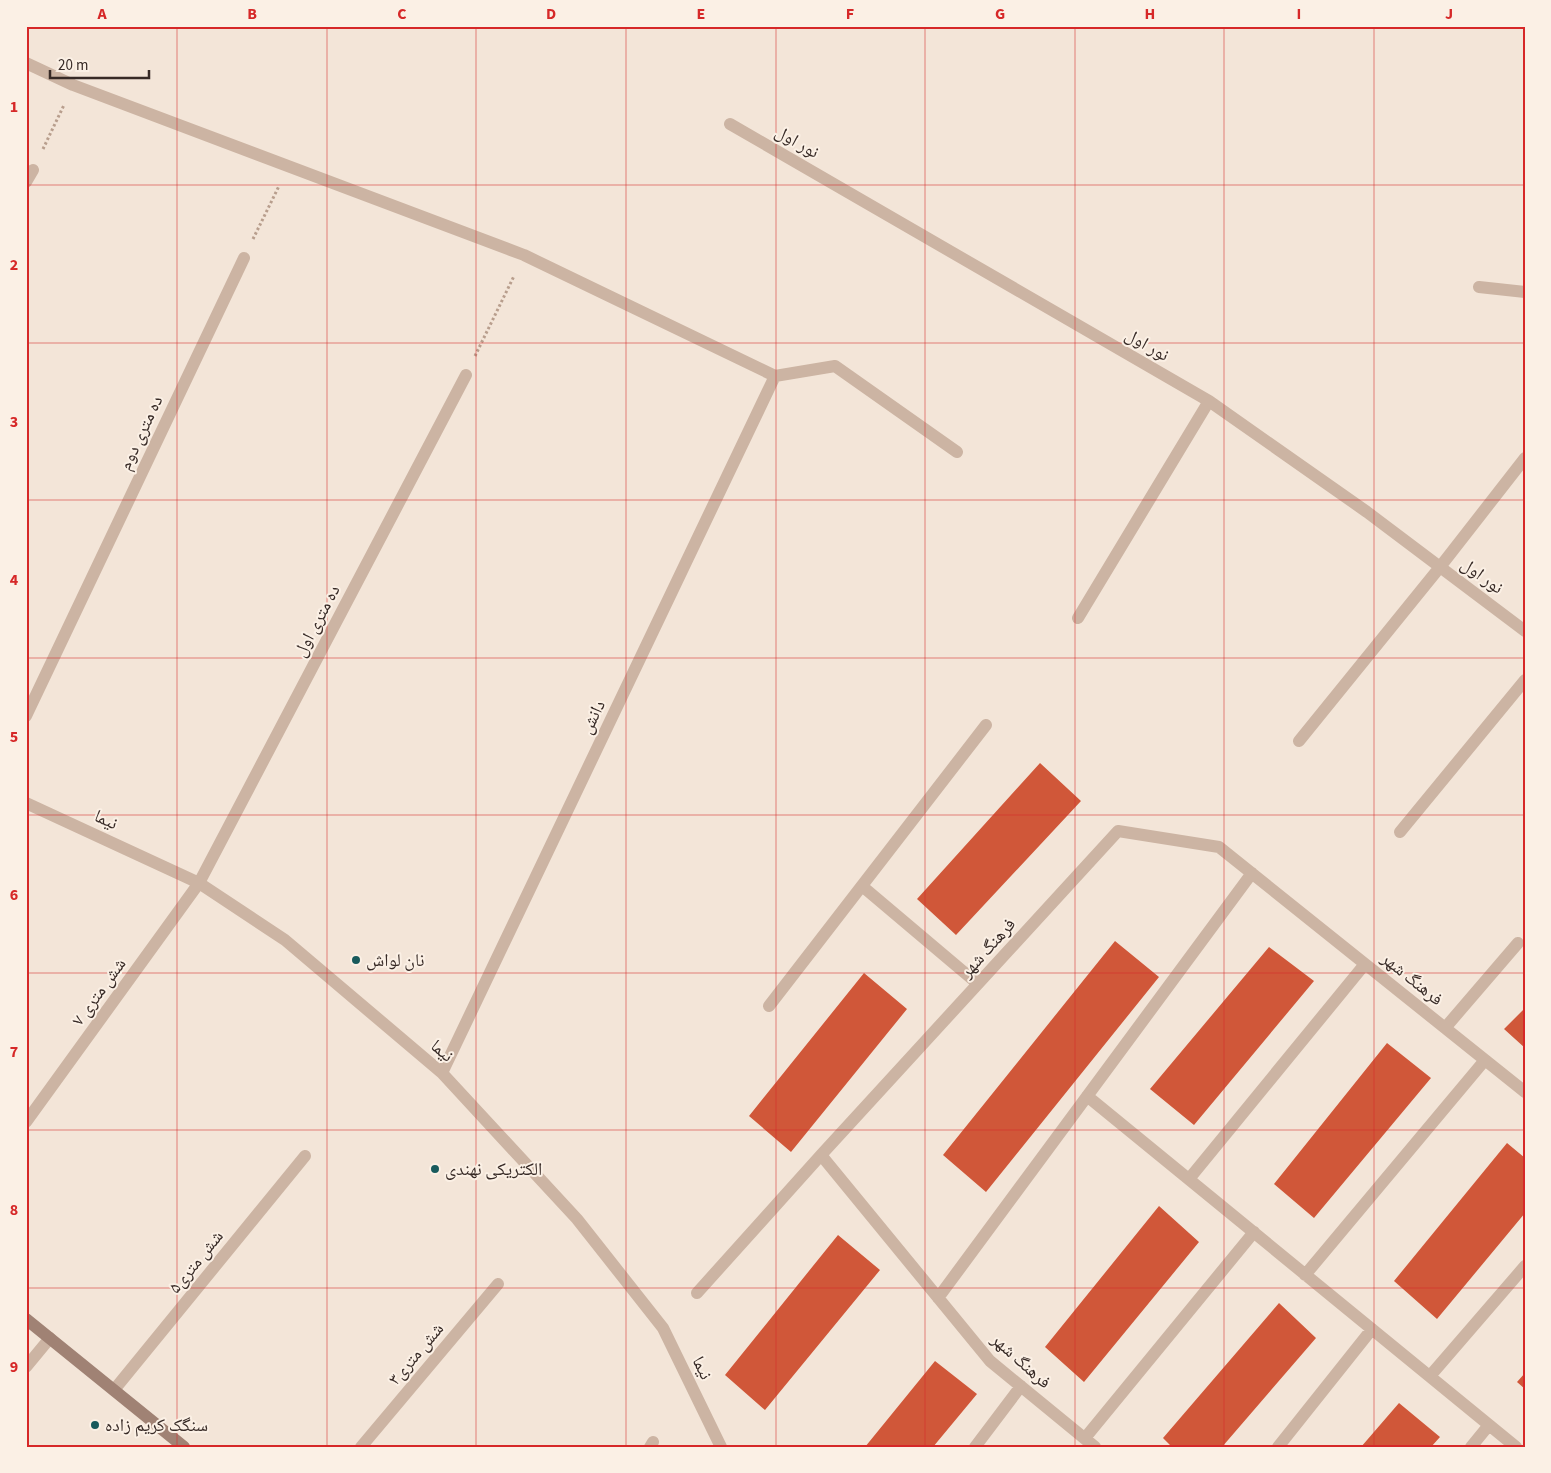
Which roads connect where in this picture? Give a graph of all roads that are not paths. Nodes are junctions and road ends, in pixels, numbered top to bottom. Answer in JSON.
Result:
{"nodes":[{"id":1,"x":26,"y":63,"type":"edge"},
{"id":2,"x":730,"y":124,"type":"dead end"},
{"id":3,"x":33,"y":170,"type":"road end"},
{"id":4,"x":26,"y":182,"type":"edge"},
{"id":5,"x":244,"y":258,"type":"road end"},
{"id":6,"x":1479,"y":287,"type":"dead end"},
{"id":7,"x":1525,"y":292,"type":"edge"},
{"id":8,"x":466,"y":375,"type":"road end"},
{"id":9,"x":775,"y":376,"type":"junction"},
{"id":10,"x":1209,"y":401,"type":"junction"},
{"id":11,"x":957,"y":452,"type":"dead end"},
{"id":12,"x":1525,"y":458,"type":"edge"},
{"id":13,"x":1440,"y":567,"type":"junction"},
{"id":14,"x":1078,"y":618,"type":"dead end"},
{"id":15,"x":1525,"y":631,"type":"edge"},
{"id":16,"x":1525,"y":680,"type":"edge"},
{"id":17,"x":26,"y":716,"type":"edge"},
{"id":18,"x":986,"y":725,"type":"dead end"},
{"id":19,"x":1299,"y":741,"type":"dead end"},
{"id":20,"x":26,"y":803,"type":"edge"},
{"id":21,"x":1400,"y":832,"type":"dead end"},
{"id":22,"x":1252,"y":873,"type":"junction"},
{"id":23,"x":199,"y":883,"type":"junction"},
{"id":24,"x":862,"y":886,"type":"junction"},
{"id":25,"x":1518,"y":943,"type":"dead end"},
{"id":26,"x":1365,"y":964,"type":"junction"},
{"id":27,"x":978,"y":984,"type":"junction"},
{"id":28,"x":769,"y":1006,"type":"dead end"},
{"id":29,"x":1445,"y":1028,"type":"junction"},
{"id":30,"x":1485,"y":1060,"type":"junction"},
{"id":31,"x":442,"y":1073,"type":"junction"},
{"id":32,"x":1525,"y":1092,"type":"edge"},
{"id":33,"x":1087,"y":1096,"type":"junction"},
{"id":34,"x":26,"y":1122,"type":"edge"},
{"id":35,"x":821,"y":1155,"type":"junction"},
{"id":36,"x":305,"y":1156,"type":"dead end"},
{"id":37,"x":1189,"y":1179,"type":"junction"},
{"id":38,"x":1254,"y":1232,"type":"junction"},
{"id":39,"x":1525,"y":1266,"type":"edge"},
{"id":40,"x":1306,"y":1275,"type":"junction"},
{"id":41,"x":498,"y":1284,"type":"dead end"},
{"id":42,"x":697,"y":1293,"type":"dead end"},
{"id":43,"x":938,"y":1298,"type":"junction"},
{"id":44,"x":26,"y":1319,"type":"edge"},
{"id":45,"x":1372,"y":1329,"type":"junction"},
{"id":46,"x":50,"y":1338,"type":"junction"},
{"id":47,"x":26,"y":1367,"type":"edge"},
{"id":48,"x":1430,"y":1376,"type":"junction"},
{"id":49,"x":1021,"y":1386,"type":"junction"},
{"id":50,"x":114,"y":1390,"type":"junction"},
{"id":51,"x":1489,"y":1424,"type":"junction"},
{"id":52,"x":1090,"y":1443,"type":"edge"},
{"id":53,"x":184,"y":1447,"type":"edge"},
{"id":54,"x":361,"y":1447,"type":"edge"},
{"id":55,"x":721,"y":1447,"type":"edge"},
{"id":56,"x":975,"y":1447,"type":"edge"},
{"id":57,"x":1278,"y":1447,"type":"edge"},
{"id":58,"x":1471,"y":1447,"type":"edge"},
{"id":59,"x":1516,"y":1447,"type":"edge"}],
"edges":[{"from":1,"to":9,"type":"street"},
{"from":2,"to":10,"type":"street","name":"نور اول"},
{"from":3,"to":4,"type":"street"},
{"from":5,"to":17,"type":"street","name":"ده متری دوم"},
{"from":6,"to":7,"type":"street"},
{"from":8,"to":23,"type":"street","name":"ده متری اول"},
{"from":9,"to":11,"type":"street"},
{"from":9,"to":31,"type":"street","name":"دانش"},
{"from":10,"to":13,"type":"street","name":"نور اول"},
{"from":10,"to":14,"type":"street"},
{"from":12,"to":13,"type":"street"},
{"from":13,"to":15,"type":"street","name":"نور اول"},
{"from":13,"to":19,"type":"street"},
{"from":16,"to":21,"type":"street"},
{"from":18,"to":24,"type":"street"},
{"from":20,"to":23,"type":"street","name":"نیما"},
{"from":22,"to":26,"type":"street","name":"فرهنگ شهر"},
{"from":22,"to":27,"type":"street","name":"فرهنگ شهر"},
{"from":22,"to":33,"type":"street"},
{"from":23,"to":31,"type":"street","name":"نیما"},
{"from":23,"to":34,"type":"street","name":"۷ شش متری"},
{"from":24,"to":27,"type":"street"},
{"from":24,"to":28,"type":"street"},
{"from":25,"to":29,"type":"street"},
{"from":26,"to":29,"type":"street","name":"فرهنگ شهر"},
{"from":26,"to":37,"type":"street"},
{"from":27,"to":35,"type":"street","name":"فرهنگ شهر"},
{"from":29,"to":30,"type":"street","name":"فرهنگ شهر"},
{"from":30,"to":32,"type":"street","name":"فرهنگ شهر"},
{"from":30,"to":40,"type":"street"},
{"from":31,"to":55,"type":"street","name":"نیما"},
{"from":33,"to":37,"type":"street"},
{"from":33,"to":43,"type":"street"},
{"from":35,"to":42,"type":"street"},
{"from":35,"to":43,"type":"street","name":"فرهنگ شهر"},
{"from":36,"to":50,"type":"street","name":"۵شش متری"},
{"from":37,"to":38,"type":"street"},
{"from":38,"to":40,"type":"street"},
{"from":38,"to":52,"type":"street"},
{"from":39,"to":48,"type":"street"},
{"from":40,"to":45,"type":"street"},
{"from":41,"to":54,"type":"street","name":"شش متری۳"},
{"from":43,"to":49,"type":"street","name":"فرهنگ شهر"},
{"from":44,"to":46,"type":"main road"},
{"from":45,"to":48,"type":"street"},
{"from":45,"to":57,"type":"street"},
{"from":46,"to":47,"type":"street"},
{"from":46,"to":50,"type":"main road"},
{"from":48,"to":51,"type":"street"},
{"from":49,"to":52,"type":"street","name":"فرهنگ شهر"},
{"from":49,"to":56,"type":"street"},
{"from":50,"to":53,"type":"main road"},
{"from":51,"to":58,"type":"street"},
{"from":51,"to":59,"type":"street"}]}
